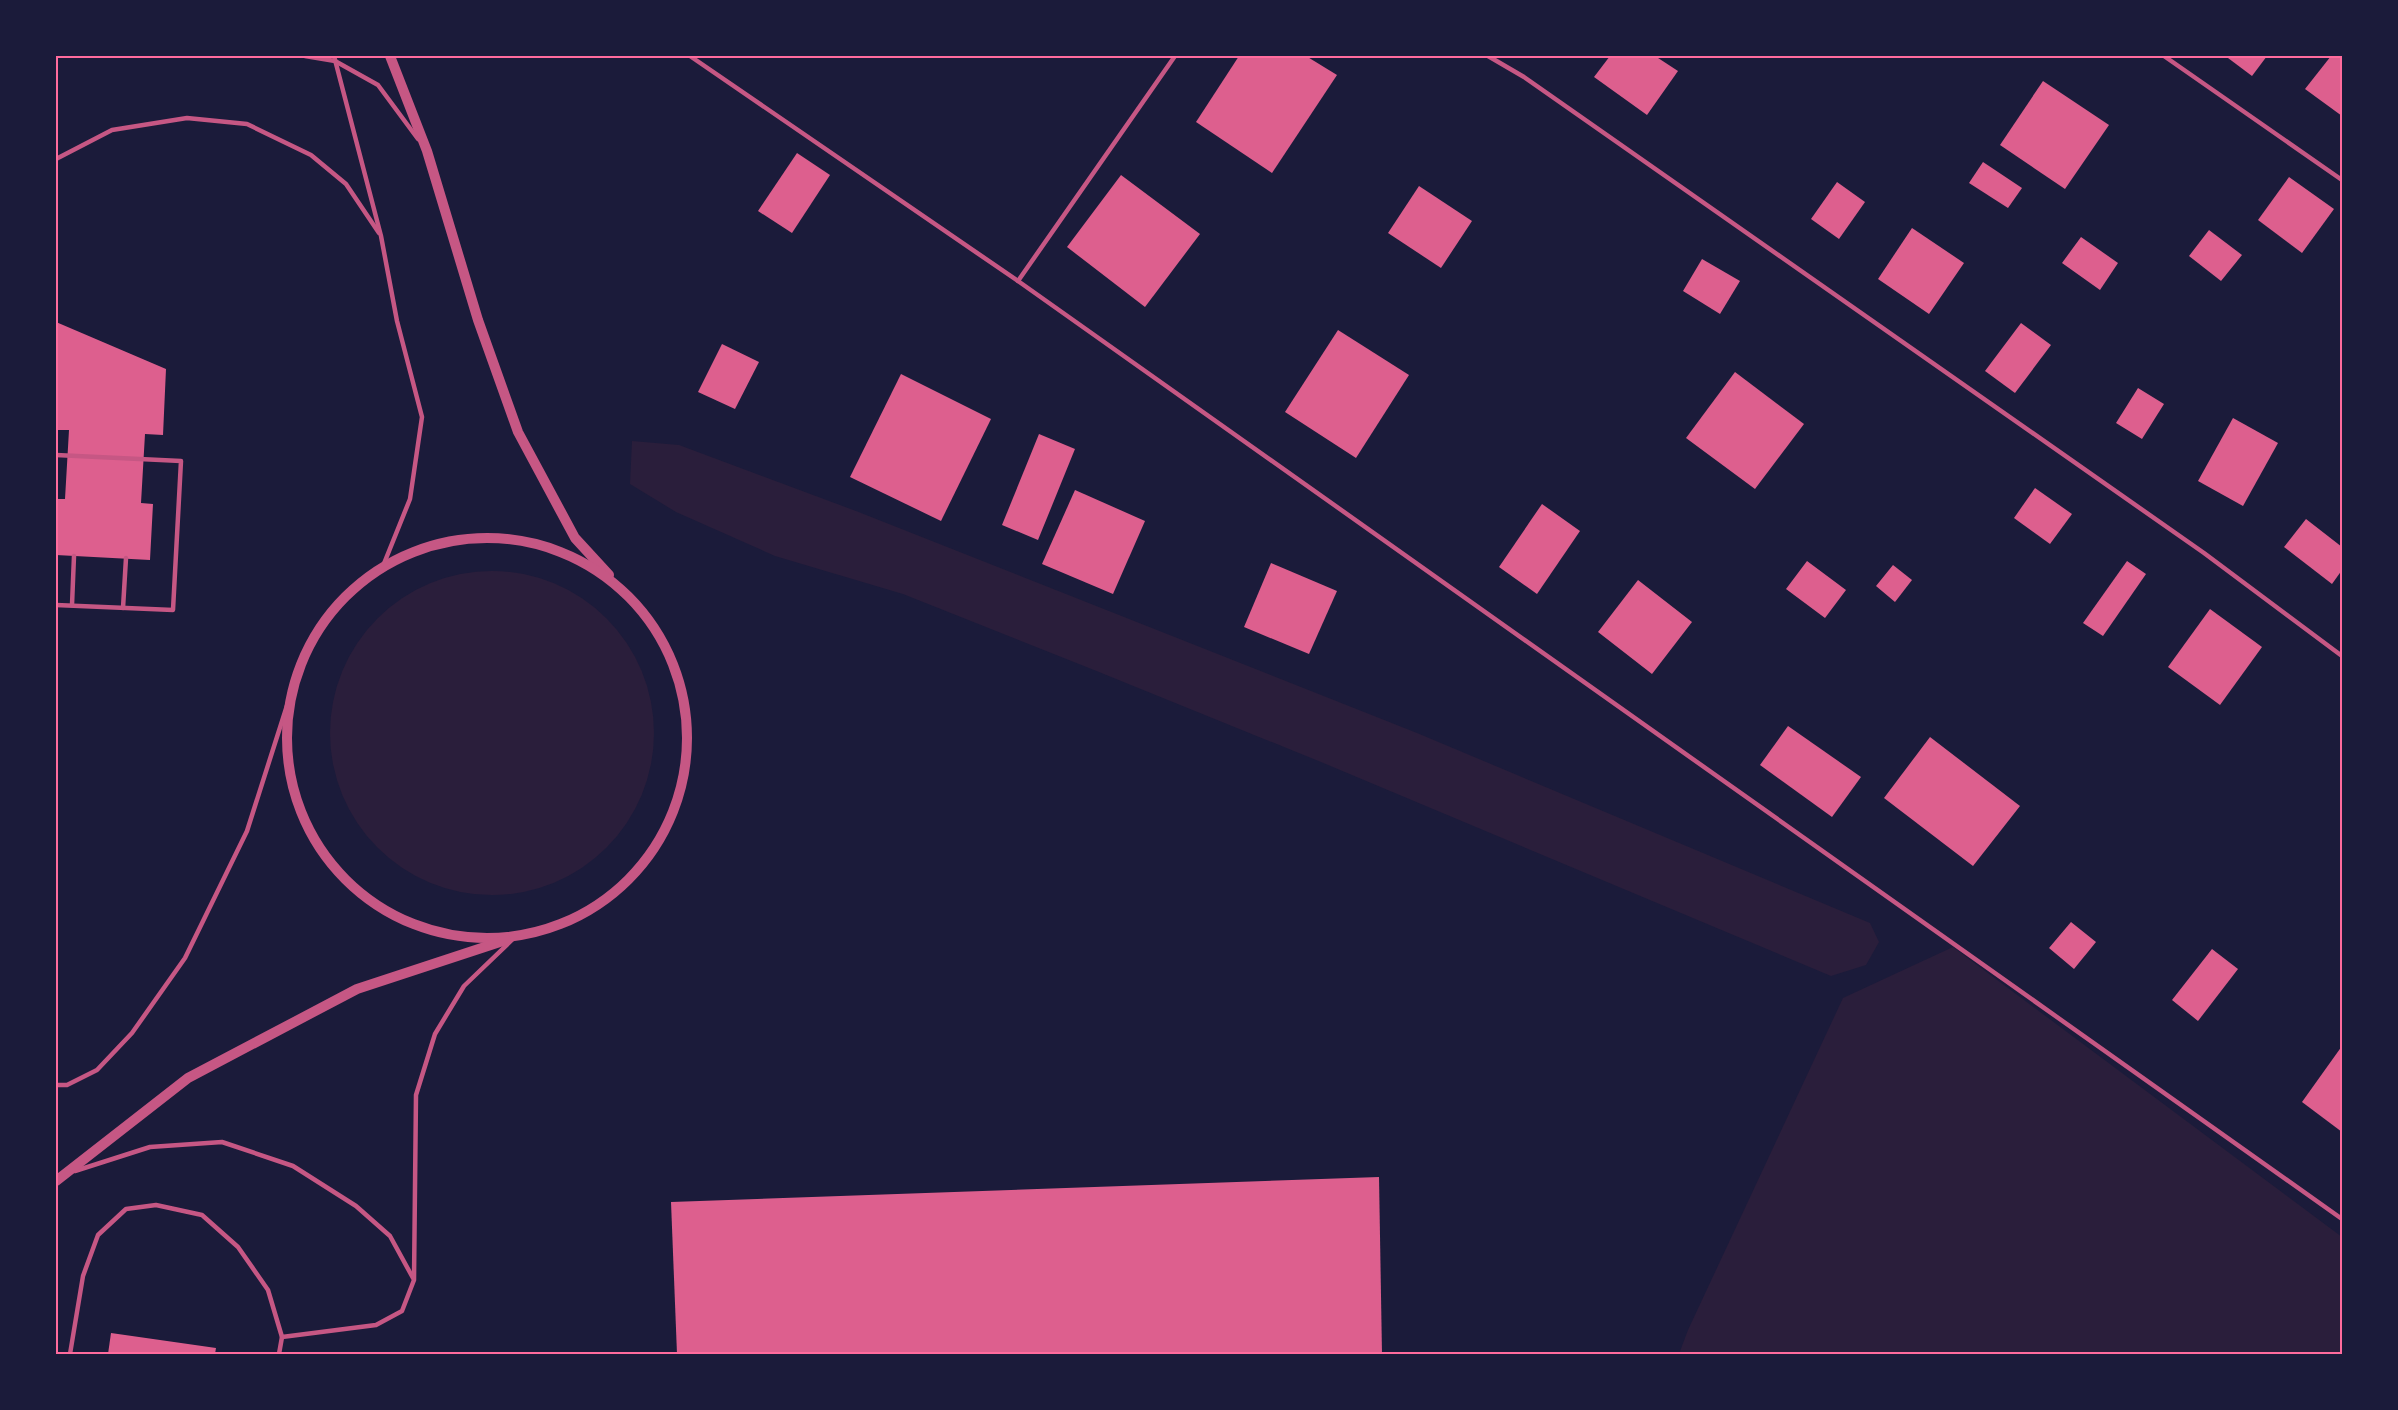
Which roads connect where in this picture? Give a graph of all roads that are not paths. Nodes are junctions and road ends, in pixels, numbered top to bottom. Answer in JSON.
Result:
{"nodes":[{"id":1,"x":305,"y":56,"type":"edge"},
{"id":2,"x":390,"y":56,"type":"edge"},
{"id":3,"x":690,"y":56,"type":"edge"},
{"id":4,"x":1175,"y":56,"type":"edge"},
{"id":5,"x":1488,"y":56,"type":"edge"},
{"id":6,"x":2164,"y":56,"type":"edge"},
{"id":7,"x":334,"y":58,"type":"edge"},
{"id":8,"x":427,"y":151,"type":"junction"},
{"id":9,"x":56,"y":159,"type":"edge"},
{"id":10,"x":2343,"y":180,"type":"edge"},
{"id":11,"x":381,"y":236,"type":"junction"},
{"id":12,"x":1018,"y":281,"type":"junction"},
{"id":13,"x":56,"y":455,"type":"edge"},
{"id":14,"x":74,"y":556,"type":"dead end"},
{"id":15,"x":126,"y":558,"type":"dead end"},
{"id":16,"x":383,"y":566,"type":"junction"},
{"id":17,"x":619,"y":586,"type":"junction"},
{"id":18,"x":56,"y":604,"type":"edge"},
{"id":19,"x":72,"y":605,"type":"junction"},
{"id":20,"x":123,"y":608,"type":"junction"},
{"id":21,"x":2343,"y":656,"type":"edge"},
{"id":22,"x":291,"y":693,"type":"junction"},
{"id":23,"x":515,"y":937,"type":"junction"},
{"id":24,"x":56,"y":1085,"type":"edge"},
{"id":25,"x":58,"y":1178,"type":"edge"},
{"id":26,"x":2343,"y":1219,"type":"edge"},
{"id":27,"x":414,"y":1280,"type":"junction"},
{"id":28,"x":282,"y":1337,"type":"junction"},
{"id":29,"x":70,"y":1354,"type":"edge"},
{"id":30,"x":279,"y":1354,"type":"edge"}],
"edges":[{"from":1,"to":7,"type":"lane"},
{"from":2,"to":8,"type":"street"},
{"from":3,"to":12,"type":"lane"},
{"from":4,"to":12,"type":"lane"},
{"from":5,"to":21,"type":"lane"},
{"from":6,"to":10,"type":"lane"},
{"from":7,"to":8,"type":"lane"},
{"from":7,"to":11,"type":"lane"},
{"from":8,"to":17,"type":"street"},
{"from":9,"to":11,"type":"lane"},
{"from":11,"to":16,"type":"lane"},
{"from":12,"to":26,"type":"lane"},
{"from":13,"to":20,"type":"lane"},
{"from":14,"to":19,"type":"lane"},
{"from":15,"to":20,"type":"lane"},
{"from":16,"to":17,"type":"street"},
{"from":16,"to":22,"type":"street"},
{"from":17,"to":23,"type":"street"},
{"from":18,"to":19,"type":"lane"},
{"from":19,"to":20,"type":"lane"},
{"from":22,"to":23,"type":"street"},
{"from":22,"to":24,"type":"lane"},
{"from":23,"to":25,"type":"street"},
{"from":23,"to":27,"type":"lane"},
{"from":25,"to":27,"type":"lane"},
{"from":27,"to":28,"type":"lane"},
{"from":28,"to":29,"type":"lane"},
{"from":28,"to":30,"type":"lane"}]}
